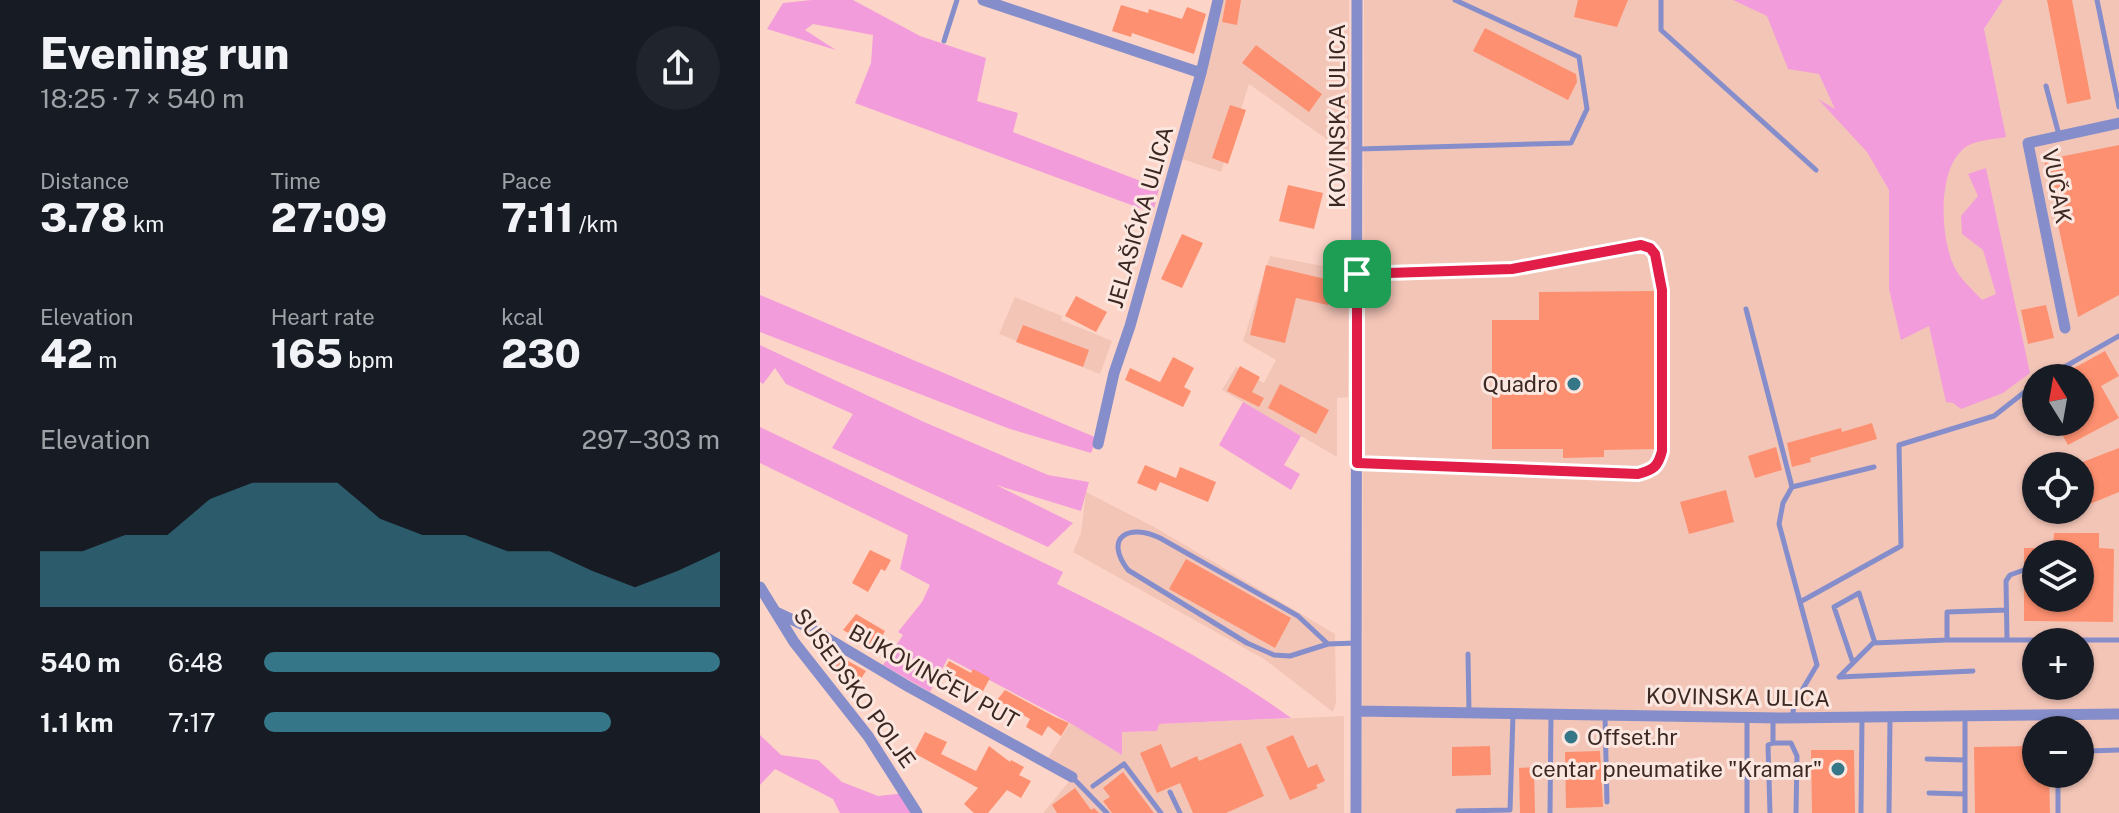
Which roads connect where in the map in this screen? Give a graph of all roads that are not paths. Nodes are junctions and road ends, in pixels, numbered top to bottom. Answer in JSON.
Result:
{"nodes":[{"id":1,"x":957,"y":0,"type":"edge"},
{"id":2,"x":983,"y":0,"type":"edge"},
{"id":3,"x":1218,"y":0,"type":"edge"},
{"id":4,"x":1357,"y":0,"type":"edge"},
{"id":5,"x":1455,"y":0,"type":"edge"},
{"id":6,"x":1661,"y":0,"type":"edge"},
{"id":7,"x":2097,"y":0,"type":"edge"},
{"id":8,"x":944,"y":41,"type":"dead end"},
{"id":9,"x":1201,"y":73,"type":"junction"},
{"id":10,"x":2046,"y":86,"type":"dead end"},
{"id":11,"x":2119,"y":107,"type":"edge"},
{"id":12,"x":2119,"y":123,"type":"edge"},
{"id":13,"x":2059,"y":136,"type":"junction"},
{"id":14,"x":1357,"y":149,"type":"junction"},
{"id":15,"x":1816,"y":170,"type":"dead end"},
{"id":16,"x":1357,"y":274,"type":"junction"},
{"id":17,"x":1746,"y":309,"type":"dead end"},
{"id":18,"x":2065,"y":328,"type":"dead end"},
{"id":19,"x":2119,"y":336,"type":"edge"},
{"id":20,"x":2070,"y":364,"type":"edge"},
{"id":21,"x":2022,"y":394,"type":"edge"},
{"id":22,"x":1098,"y":444,"type":"dead end"},
{"id":23,"x":1357,"y":463,"type":"junction"},
{"id":24,"x":1874,"y":467,"type":"dead end"},
{"id":25,"x":1792,"y":487,"type":"junction"},
{"id":26,"x":2022,"y":571,"type":"edge"},
{"id":27,"x":760,"y":587,"type":"edge"},
{"id":28,"x":1800,"y":602,"type":"junction"},
{"id":29,"x":2006,"y":610,"type":"junction"},
{"id":30,"x":776,"y":612,"type":"junction"},
{"id":31,"x":2007,"y":639,"type":"junction"},
{"id":32,"x":1947,"y":640,"type":"junction"},
{"id":33,"x":2119,"y":640,"type":"edge"},
{"id":34,"x":1357,"y":643,"type":"junction"},
{"id":35,"x":1875,"y":643,"type":"junction"},
{"id":36,"x":1328,"y":644,"type":"junction"},
{"id":37,"x":1468,"y":654,"type":"dead end"},
{"id":38,"x":1853,"y":663,"type":"junction"},
{"id":39,"x":1973,"y":671,"type":"dead end"},
{"id":40,"x":1357,"y":711,"type":"junction"},
{"id":41,"x":1469,"y":713,"type":"junction"},
{"id":42,"x":1513,"y":714,"type":"junction"},
{"id":43,"x":1551,"y":714,"type":"junction"},
{"id":44,"x":2119,"y":714,"type":"edge"},
{"id":45,"x":1605,"y":715,"type":"junction"},
{"id":46,"x":1965,"y":716,"type":"junction"},
{"id":47,"x":1862,"y":717,"type":"junction"},
{"id":48,"x":1890,"y":717,"type":"junction"},
{"id":49,"x":1747,"y":718,"type":"junction"},
{"id":50,"x":1773,"y":718,"type":"junction"},
{"id":51,"x":1792,"y":718,"type":"junction"},
{"id":52,"x":1773,"y":743,"type":"junction"},
{"id":53,"x":2119,"y":750,"type":"edge"},
{"id":54,"x":2094,"y":751,"type":"edge"},
{"id":55,"x":1927,"y":759,"type":"dead end"},
{"id":56,"x":1965,"y":760,"type":"junction"},
{"id":57,"x":1072,"y":777,"type":"joint"},
{"id":58,"x":1093,"y":786,"type":"dead end"},
{"id":59,"x":2058,"y":788,"type":"edge"},
{"id":60,"x":1170,"y":792,"type":"dead end"},
{"id":61,"x":1929,"y":793,"type":"dead end"},
{"id":62,"x":1965,"y":794,"type":"junction"},
{"id":63,"x":1607,"y":802,"type":"dead end"},
{"id":64,"x":1458,"y":811,"type":"dead end"},
{"id":65,"x":917,"y":813,"type":"edge"},
{"id":66,"x":1107,"y":813,"type":"edge"},
{"id":67,"x":1161,"y":813,"type":"edge"},
{"id":68,"x":1180,"y":813,"type":"edge"},
{"id":69,"x":1356,"y":813,"type":"edge"},
{"id":70,"x":1550,"y":813,"type":"edge"},
{"id":71,"x":1747,"y":813,"type":"edge"},
{"id":72,"x":1770,"y":813,"type":"edge"},
{"id":73,"x":1796,"y":813,"type":"edge"},
{"id":74,"x":1861,"y":813,"type":"edge"},
{"id":75,"x":1889,"y":813,"type":"edge"},
{"id":76,"x":1965,"y":813,"type":"edge"},
{"id":77,"x":2058,"y":813,"type":"edge"}],
"edges":[{"from":1,"to":8,"type":"lane"},
{"from":2,"to":9,"type":"street"},
{"from":3,"to":9,"type":"street","name":"JELAŠIĆKA ULICA"},
{"from":4,"to":14,"type":"street","name":"KOVINSKA ULICA"},
{"from":5,"to":14,"type":"lane"},
{"from":6,"to":15,"type":"lane"},
{"from":7,"to":11,"type":"lane"},
{"from":9,"to":22,"type":"street","name":"JELAŠIĆKA ULICA"},
{"from":10,"to":13,"type":"lane"},
{"from":12,"to":13,"type":"street","name":"VUČAK"},
{"from":13,"to":18,"type":"street","name":"VUČAK"},
{"from":14,"to":16,"type":"street","name":"KOVINSKA ULICA"},
{"from":16,"to":23,"type":"street","name":"KOVINSKA ULICA"},
{"from":16,"to":23,"type":"lane"},
{"from":17,"to":25,"type":"lane"},
{"from":19,"to":20,"type":"lane"},
{"from":21,"to":28,"type":"lane"},
{"from":23,"to":34,"type":"street","name":"KOVINSKA ULICA"},
{"from":24,"to":25,"type":"lane"},
{"from":25,"to":28,"type":"lane"},
{"from":26,"to":29,"type":"lane"},
{"from":27,"to":30,"type":"street","name":"SUSEDSKO POLJE"},
{"from":28,"to":51,"type":"lane"},
{"from":29,"to":31,"type":"lane"},
{"from":29,"to":32,"type":"lane"},
{"from":30,"to":57,"type":"street","name":"BUKOVINČEV PUT"},
{"from":30,"to":65,"type":"street","name":"SUSEDSKO POLJE"},
{"from":31,"to":32,"type":"lane"},
{"from":31,"to":33,"type":"lane"},
{"from":32,"to":35,"type":"lane"},
{"from":34,"to":36,"type":"lane"},
{"from":34,"to":40,"type":"street","name":"KOVINSKA ULICA"},
{"from":35,"to":38,"type":"lane"},
{"from":35,"to":38,"type":"lane"},
{"from":36,"to":36,"type":"lane"},
{"from":37,"to":41,"type":"lane"},
{"from":38,"to":39,"type":"lane"},
{"from":40,"to":41,"type":"street","name":"KOVINSKA ULICA"},
{"from":40,"to":69,"type":"street","name":"KOVINSKA ULICA"},
{"from":41,"to":42,"type":"street","name":"KOVINSKA ULICA"},
{"from":42,"to":43,"type":"street","name":"KOVINSKA ULICA"},
{"from":42,"to":64,"type":"lane"},
{"from":43,"to":45,"type":"street","name":"KOVINSKA ULICA"},
{"from":43,"to":70,"type":"lane"},
{"from":44,"to":46,"type":"street","name":"KOVINSKA ULICA"},
{"from":45,"to":49,"type":"street","name":"KOVINSKA ULICA"},
{"from":45,"to":63,"type":"lane"},
{"from":46,"to":48,"type":"street","name":"KOVINSKA ULICA"},
{"from":46,"to":56,"type":"lane"},
{"from":47,"to":48,"type":"street","name":"KOVINSKA ULICA"},
{"from":47,"to":51,"type":"street","name":"KOVINSKA ULICA"},
{"from":47,"to":74,"type":"lane"},
{"from":48,"to":75,"type":"lane"},
{"from":49,"to":50,"type":"street","name":"KOVINSKA ULICA"},
{"from":49,"to":71,"type":"lane"},
{"from":50,"to":51,"type":"street","name":"KOVINSKA ULICA"},
{"from":50,"to":52,"type":"lane"},
{"from":52,"to":72,"type":"lane"},
{"from":52,"to":73,"type":"lane"},
{"from":53,"to":54,"type":"lane"},
{"from":55,"to":56,"type":"lane"},
{"from":56,"to":62,"type":"lane"},
{"from":57,"to":66,"type":"lane"},
{"from":58,"to":67,"type":"lane"},
{"from":59,"to":77,"type":"lane"},
{"from":60,"to":68,"type":"lane"},
{"from":61,"to":62,"type":"lane"},
{"from":62,"to":76,"type":"lane"}]}
